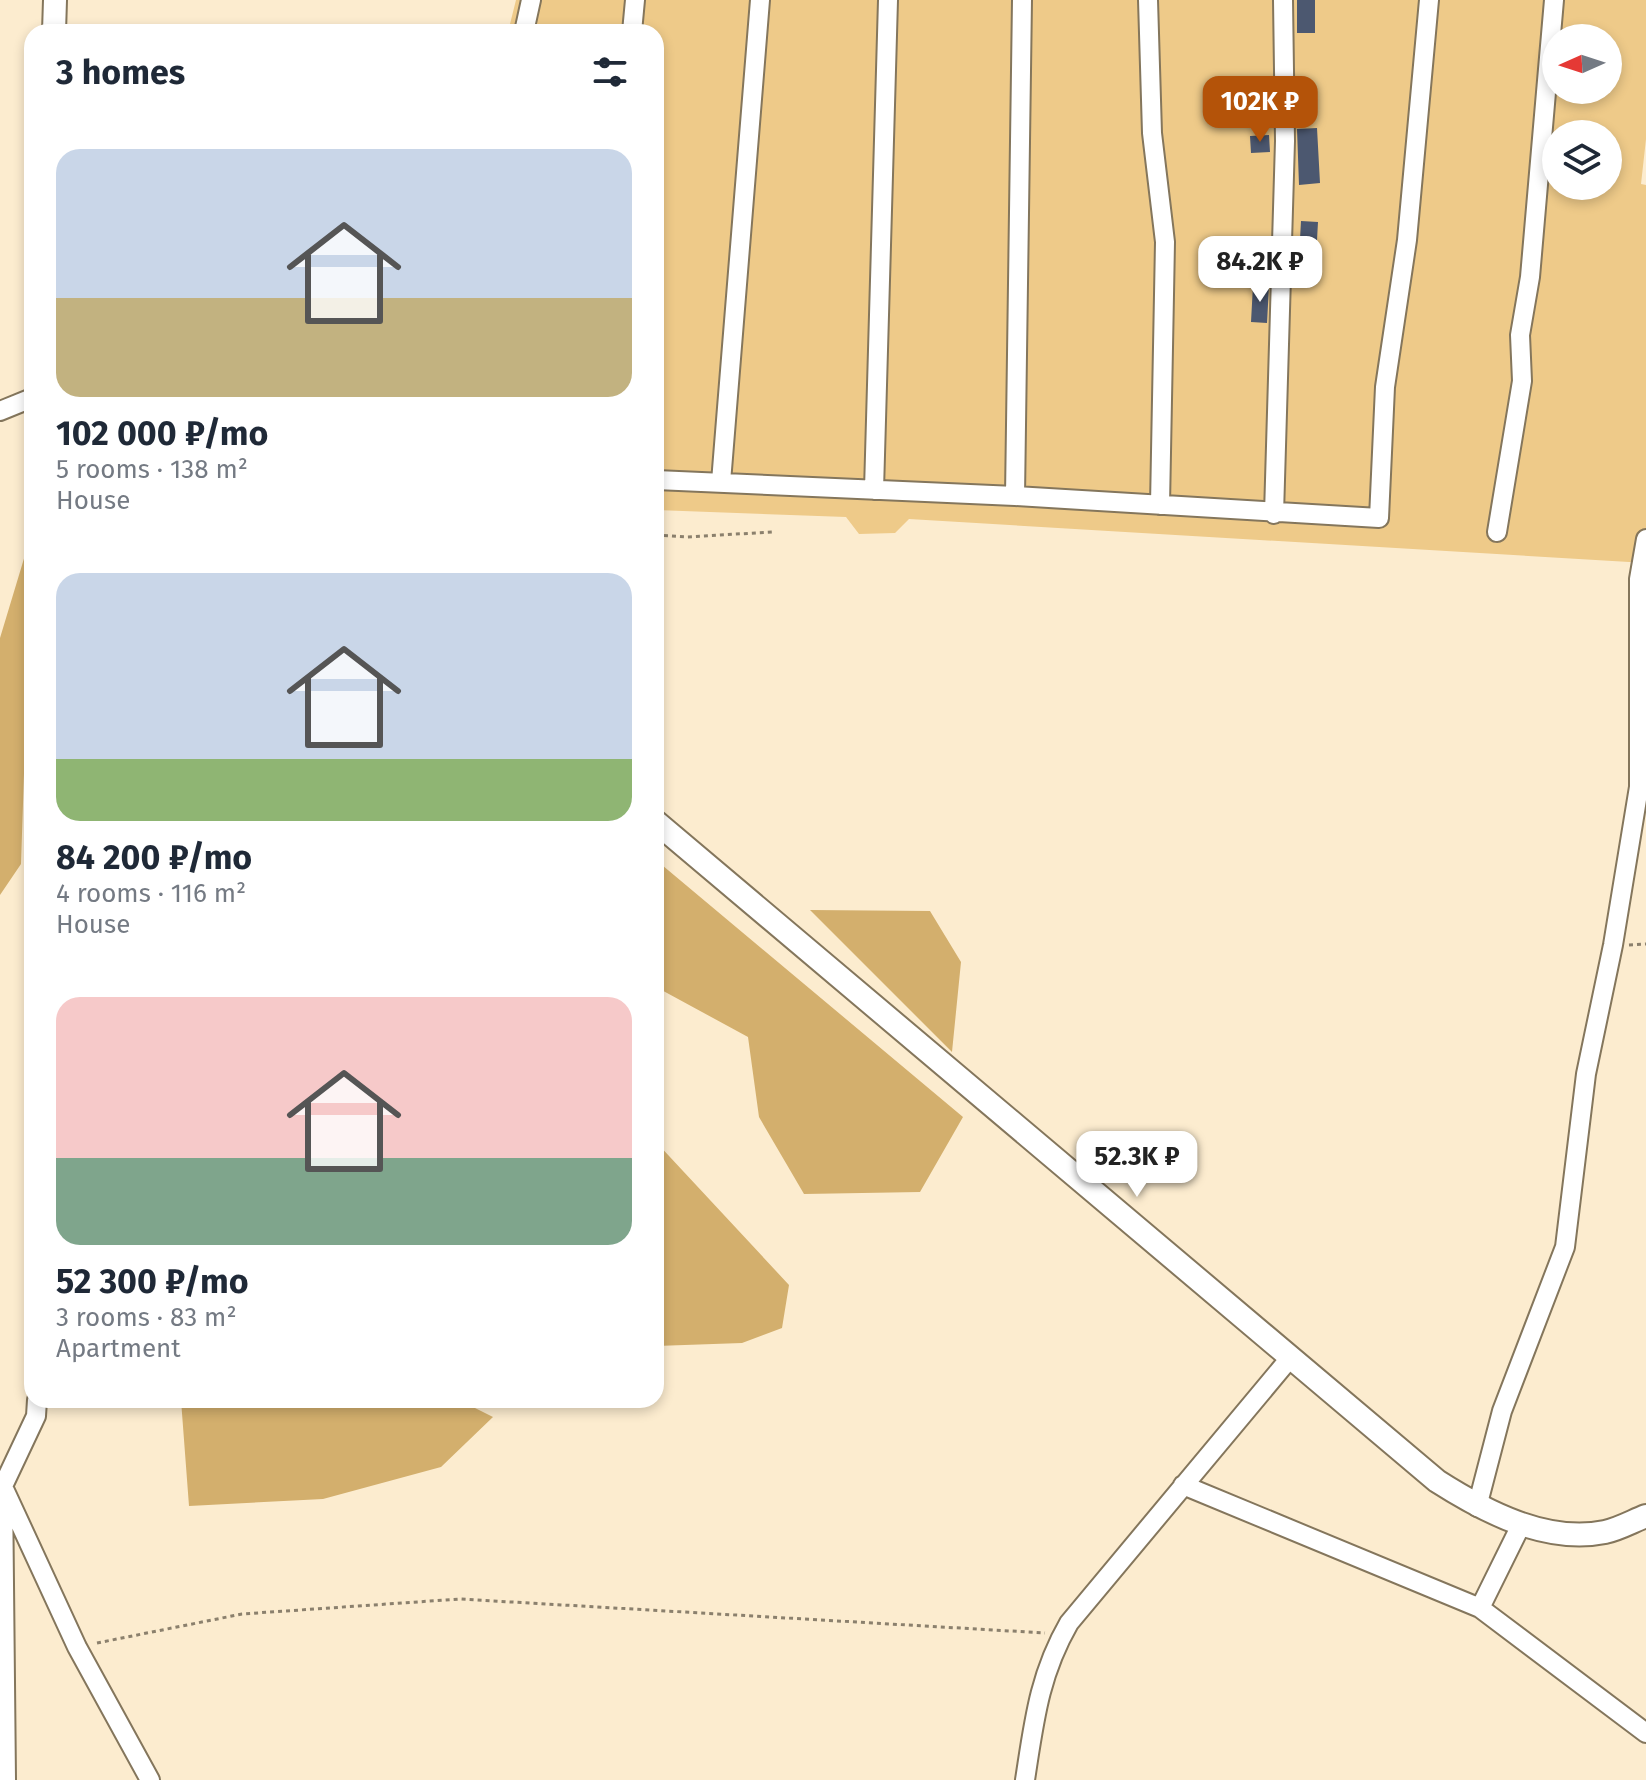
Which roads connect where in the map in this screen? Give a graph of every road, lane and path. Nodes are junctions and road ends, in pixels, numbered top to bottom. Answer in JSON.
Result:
{"nodes":[{"id":1,"x":55,"y":0,"type":"edge"},
{"id":2,"x":531,"y":0,"type":"edge"},
{"id":3,"x":635,"y":0,"type":"edge"},
{"id":4,"x":760,"y":0,"type":"edge"},
{"id":5,"x":888,"y":0,"type":"edge"},
{"id":6,"x":1022,"y":0,"type":"edge"},
{"id":7,"x":1148,"y":0,"type":"edge"},
{"id":8,"x":1283,"y":0,"type":"edge"},
{"id":9,"x":1429,"y":0,"type":"edge"},
{"id":10,"x":1554,"y":0,"type":"edge"},
{"id":11,"x":54,"y":24,"type":"edge"},
{"id":12,"x":526,"y":24,"type":"edge"},
{"id":13,"x":633,"y":24,"type":"edge"},
{"id":14,"x":24,"y":401,"type":"edge"},
{"id":15,"x":0,"y":411,"type":"edge"},
{"id":16,"x":664,"y":480,"type":"edge"},
{"id":17,"x":721,"y":482,"type":"junction"},
{"id":18,"x":874,"y":490,"type":"junction"},
{"id":19,"x":1015,"y":496,"type":"junction"},
{"id":20,"x":1160,"y":505,"type":"junction"},
{"id":21,"x":1274,"y":514,"type":"junction"},
{"id":22,"x":772,"y":532,"type":"dead end"},
{"id":23,"x":1497,"y":532,"type":"dead end"},
{"id":24,"x":664,"y":536,"type":"edge"},
{"id":25,"x":1646,"y":539,"type":"edge"},
{"id":26,"x":664,"y":829,"type":"edge"},
{"id":27,"x":1290,"y":1358,"type":"junction"},
{"id":28,"x":36,"y":1408,"type":"edge"},
{"id":29,"x":1,"y":1485,"type":"edge"},
{"id":30,"x":1183,"y":1485,"type":"junction"},
{"id":31,"x":1477,"y":1507,"type":"junction"},
{"id":32,"x":1646,"y":1516,"type":"edge"},
{"id":33,"x":1522,"y":1523,"type":"junction"},
{"id":34,"x":1480,"y":1608,"type":"junction"},
{"id":35,"x":1063,"y":1634,"type":"junction"},
{"id":36,"x":77,"y":1647,"type":"junction"},
{"id":37,"x":1646,"y":1733,"type":"edge"},
{"id":38,"x":6,"y":1780,"type":"edge"},
{"id":39,"x":150,"y":1780,"type":"edge"},
{"id":40,"x":1025,"y":1780,"type":"edge"}],
"edges":[{"from":1,"to":11,"type":"main road"},
{"from":2,"to":12,"type":"street"},
{"from":3,"to":13,"type":"street"},
{"from":4,"to":17,"type":"street"},
{"from":5,"to":18,"type":"street"},
{"from":6,"to":19,"type":"street"},
{"from":7,"to":20,"type":"street"},
{"from":8,"to":21,"type":"street"},
{"from":9,"to":21,"type":"street"},
{"from":10,"to":23,"type":"street"},
{"from":14,"to":15,"type":"street"},
{"from":16,"to":17,"type":"street"},
{"from":17,"to":18,"type":"street"},
{"from":18,"to":19,"type":"street"},
{"from":19,"to":20,"type":"street"},
{"from":20,"to":21,"type":"street"},
{"from":22,"to":24,"type":"path"},
{"from":25,"to":31,"type":"street"},
{"from":26,"to":27,"type":"main road"},
{"from":27,"to":30,"type":"street"},
{"from":27,"to":31,"type":"main road"},
{"from":28,"to":29,"type":"street"},
{"from":29,"to":36,"type":"street"},
{"from":29,"to":38,"type":"street"},
{"from":30,"to":34,"type":"street"},
{"from":30,"to":35,"type":"street"},
{"from":31,"to":33,"type":"main road"},
{"from":32,"to":33,"type":"main road"},
{"from":33,"to":34,"type":"street"},
{"from":34,"to":37,"type":"street"},
{"from":35,"to":36,"type":"path"},
{"from":35,"to":40,"type":"street"},
{"from":36,"to":39,"type":"street"}]}
